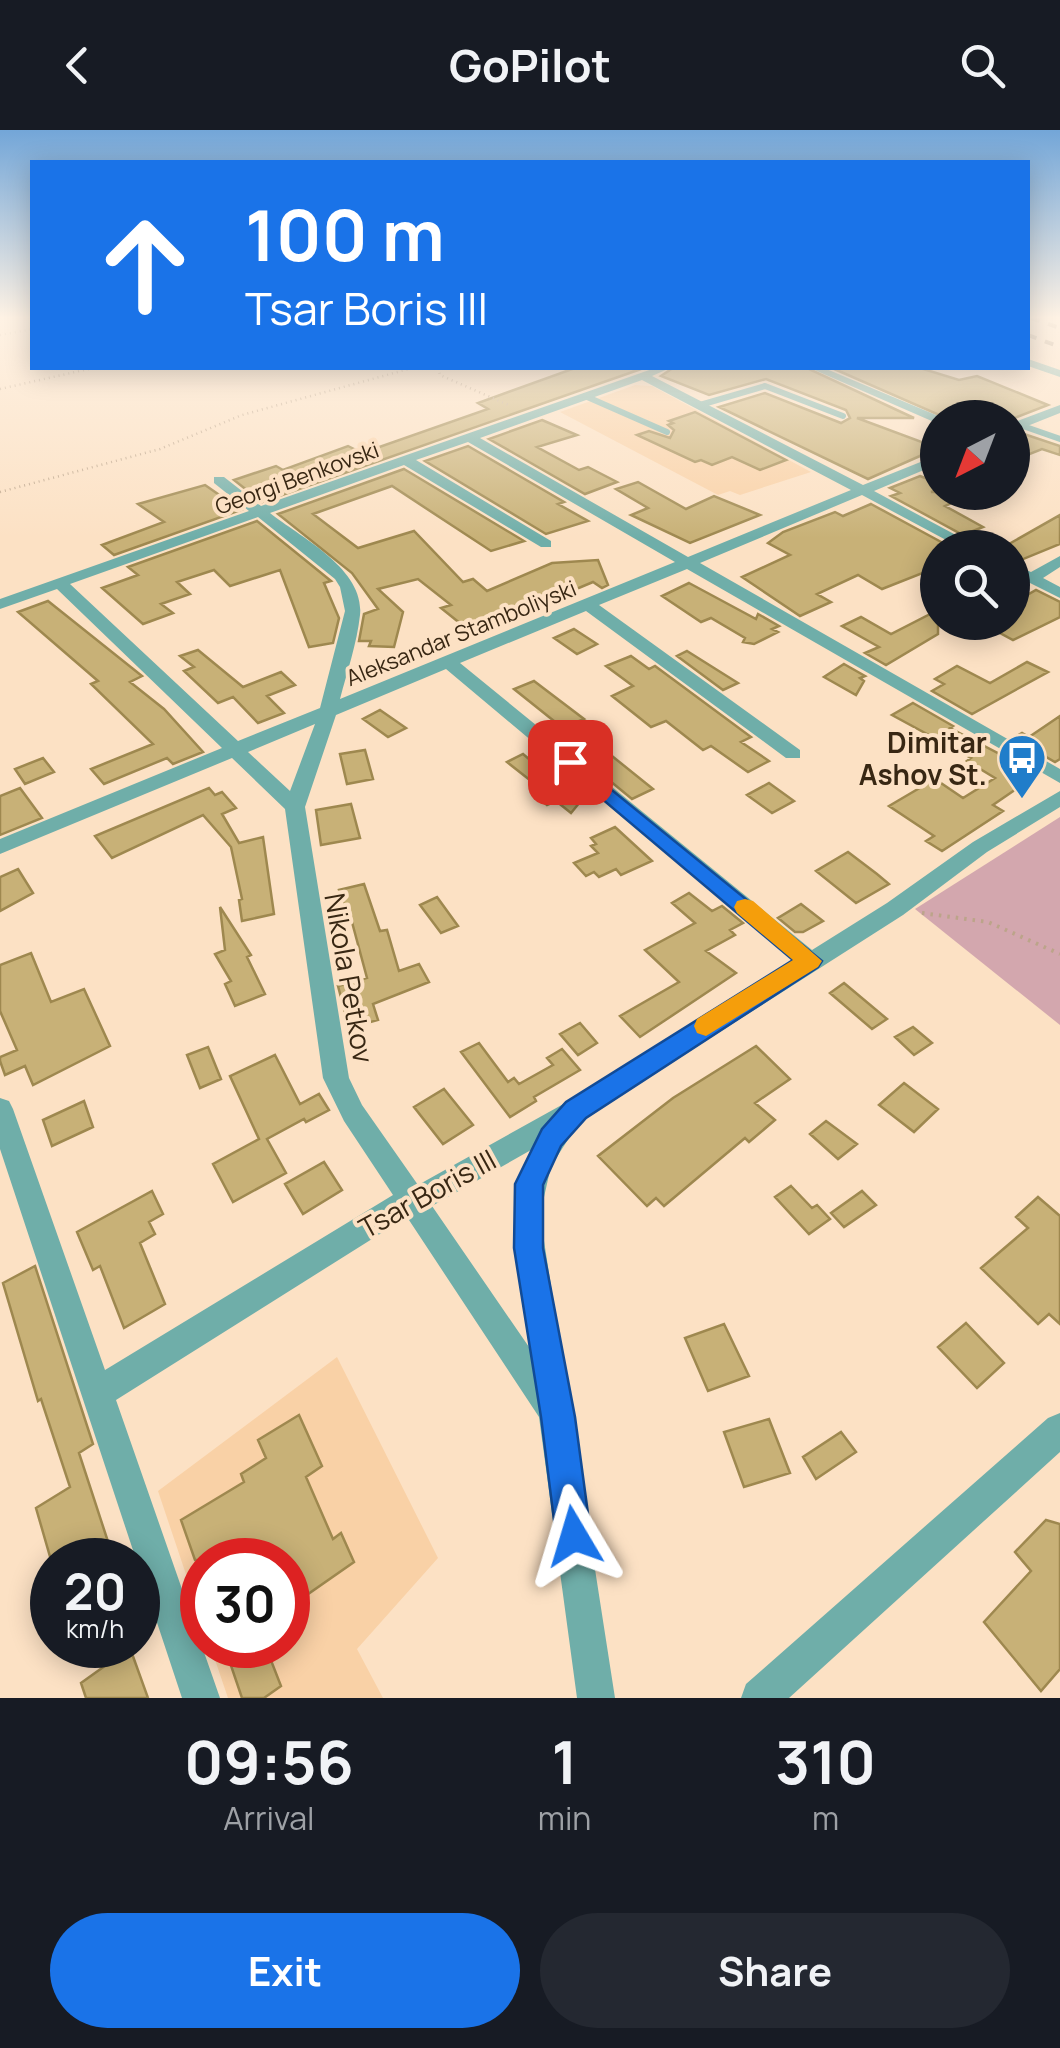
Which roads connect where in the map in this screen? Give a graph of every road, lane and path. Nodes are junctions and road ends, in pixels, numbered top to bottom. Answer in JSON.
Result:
{"nodes":[{"id":1,"x":328,"y":391,"type":"edge"},
{"id":2,"x":476,"y":391,"type":"edge"},
{"id":3,"x":598,"y":391,"type":"edge"},
{"id":4,"x":673,"y":391,"type":"edge"},
{"id":5,"x":747,"y":391,"type":"edge"},
{"id":6,"x":779,"y":391,"type":"edge"},
{"id":7,"x":871,"y":391,"type":"edge"},
{"id":8,"x":585,"y":396,"type":"junction"},
{"id":9,"x":700,"y":405,"type":"junction"},
{"id":10,"x":1060,"y":409,"type":"edge"},
{"id":11,"x":920,"y":411,"type":"edge"},
{"id":12,"x":532,"y":415,"type":"junction"},
{"id":13,"x":844,"y":416,"type":"dead end"},
{"id":14,"x":1030,"y":421,"type":"edge"},
{"id":15,"x":1030,"y":430,"type":"edge"},
{"id":16,"x":667,"y":432,"type":"dead end"},
{"id":17,"x":470,"y":437,"type":"junction"},
{"id":18,"x":1060,"y":440,"type":"edge"},
{"id":19,"x":406,"y":460,"type":"junction"},
{"id":20,"x":920,"y":466,"type":"edge"},
{"id":21,"x":219,"y":480,"type":"dead end"},
{"id":22,"x":863,"y":490,"type":"junction"},
{"id":23,"x":0,"y":492,"type":"edge"},
{"id":24,"x":261,"y":512,"type":"junction"},
{"id":25,"x":939,"y":530,"type":"edge"},
{"id":26,"x":546,"y":544,"type":"dead end"},
{"id":27,"x":1060,"y":562,"type":"edge"},
{"id":28,"x":691,"y":563,"type":"junction"},
{"id":29,"x":1030,"y":578,"type":"joint"},
{"id":30,"x":60,"y":583,"type":"junction"},
{"id":31,"x":1060,"y":592,"type":"edge"},
{"id":32,"x":0,"y":604,"type":"edge"},
{"id":33,"x":588,"y":605,"type":"junction"},
{"id":34,"x":449,"y":662,"type":"junction"},
{"id":35,"x":328,"y":712,"type":"junction"},
{"id":36,"x":234,"y":751,"type":"junction"},
{"id":37,"x":793,"y":754,"type":"dead end"},
{"id":38,"x":1060,"y":777,"type":"edge"},
{"id":39,"x":1060,"y":798,"type":"edge"},
{"id":40,"x":295,"y":807,"type":"junction"},
{"id":41,"x":0,"y":847,"type":"edge"},
{"id":42,"x":895,"y":909,"type":"junction"},
{"id":43,"x":1060,"y":954,"type":"edge"},
{"id":44,"x":810,"y":961,"type":"junction"},
{"id":45,"x":0,"y":1109,"type":"edge"},
{"id":46,"x":576,"y":1110,"type":"junction"},
{"id":47,"x":411,"y":1200,"type":"junction"},
{"id":48,"x":98,"y":1393,"type":"junction"},
{"id":49,"x":558,"y":1417,"type":"junction"},
{"id":50,"x":1060,"y":1430,"type":"edge"},
{"id":51,"x":201,"y":1698,"type":"edge"},
{"id":52,"x":596,"y":1698,"type":"edge"},
{"id":53,"x":760,"y":1698,"type":"edge"}],
"edges":[{"from":1,"to":23,"type":"path"},
{"from":2,"to":12,"type":"path"},
{"from":3,"to":8,"type":"street","name":"Georgi Benkovski"},
{"from":4,"to":9,"type":"street"},
{"from":5,"to":9,"type":"lane"},
{"from":6,"to":13,"type":"lane"},
{"from":7,"to":11,"type":"street"},
{"from":8,"to":12,"type":"street","name":"Georgi Benkovski"},
{"from":8,"to":16,"type":"lane"},
{"from":9,"to":22,"type":"street"},
{"from":10,"to":14,"type":"street"},
{"from":12,"to":17,"type":"street","name":"Georgi Benkovski"},
{"from":15,"to":18,"type":"lane"},
{"from":17,"to":19,"type":"street","name":"Georgi Benkovski"},
{"from":17,"to":28,"type":"street"},
{"from":19,"to":24,"type":"street","name":"Georgi Benkovski"},
{"from":19,"to":26,"type":"street"},
{"from":20,"to":22,"type":"street","name":"Aleksandar Stamboliyski"},
{"from":21,"to":24,"type":"street"},
{"from":22,"to":25,"type":"street"},
{"from":22,"to":28,"type":"street","name":"Aleksandar Stamboliyski"},
{"from":24,"to":30,"type":"street","name":"Georgi Benkovski"},
{"from":24,"to":35,"type":"street"},
{"from":27,"to":29,"type":"street"},
{"from":28,"to":33,"type":"street","name":"Aleksandar Stamboliyski"},
{"from":28,"to":38,"type":"street"},
{"from":29,"to":31,"type":"street"},
{"from":30,"to":32,"type":"street","name":"Georgi Benkovski"},
{"from":30,"to":36,"type":"street"},
{"from":33,"to":34,"type":"street","name":"Aleksandar Stamboliyski"},
{"from":33,"to":37,"type":"street"},
{"from":34,"to":35,"type":"street","name":"Aleksandar Stamboliyski"},
{"from":34,"to":44,"type":"street"},
{"from":35,"to":36,"type":"street","name":"Aleksandar Stamboliyski"},
{"from":35,"to":40,"type":"street"},
{"from":36,"to":40,"type":"street"},
{"from":36,"to":41,"type":"street","name":"Aleksandar Stamboliyski"},
{"from":39,"to":42,"type":"street","name":"Tsar Boris III"},
{"from":40,"to":47,"type":"street","name":"Nikola Petkov"},
{"from":42,"to":43,"type":"path"},
{"from":42,"to":44,"type":"street","name":"Tsar Boris III"},
{"from":44,"to":46,"type":"street","name":"Tsar Boris III"},
{"from":45,"to":48,"type":"street"},
{"from":46,"to":47,"type":"street","name":"Tsar Boris III"},
{"from":46,"to":49,"type":"street"},
{"from":47,"to":48,"type":"street","name":"Tsar Boris III"},
{"from":47,"to":49,"type":"street","name":"Nikola Petkov"},
{"from":48,"to":51,"type":"street"},
{"from":49,"to":52,"type":"street"},
{"from":50,"to":53,"type":"street"}]}
